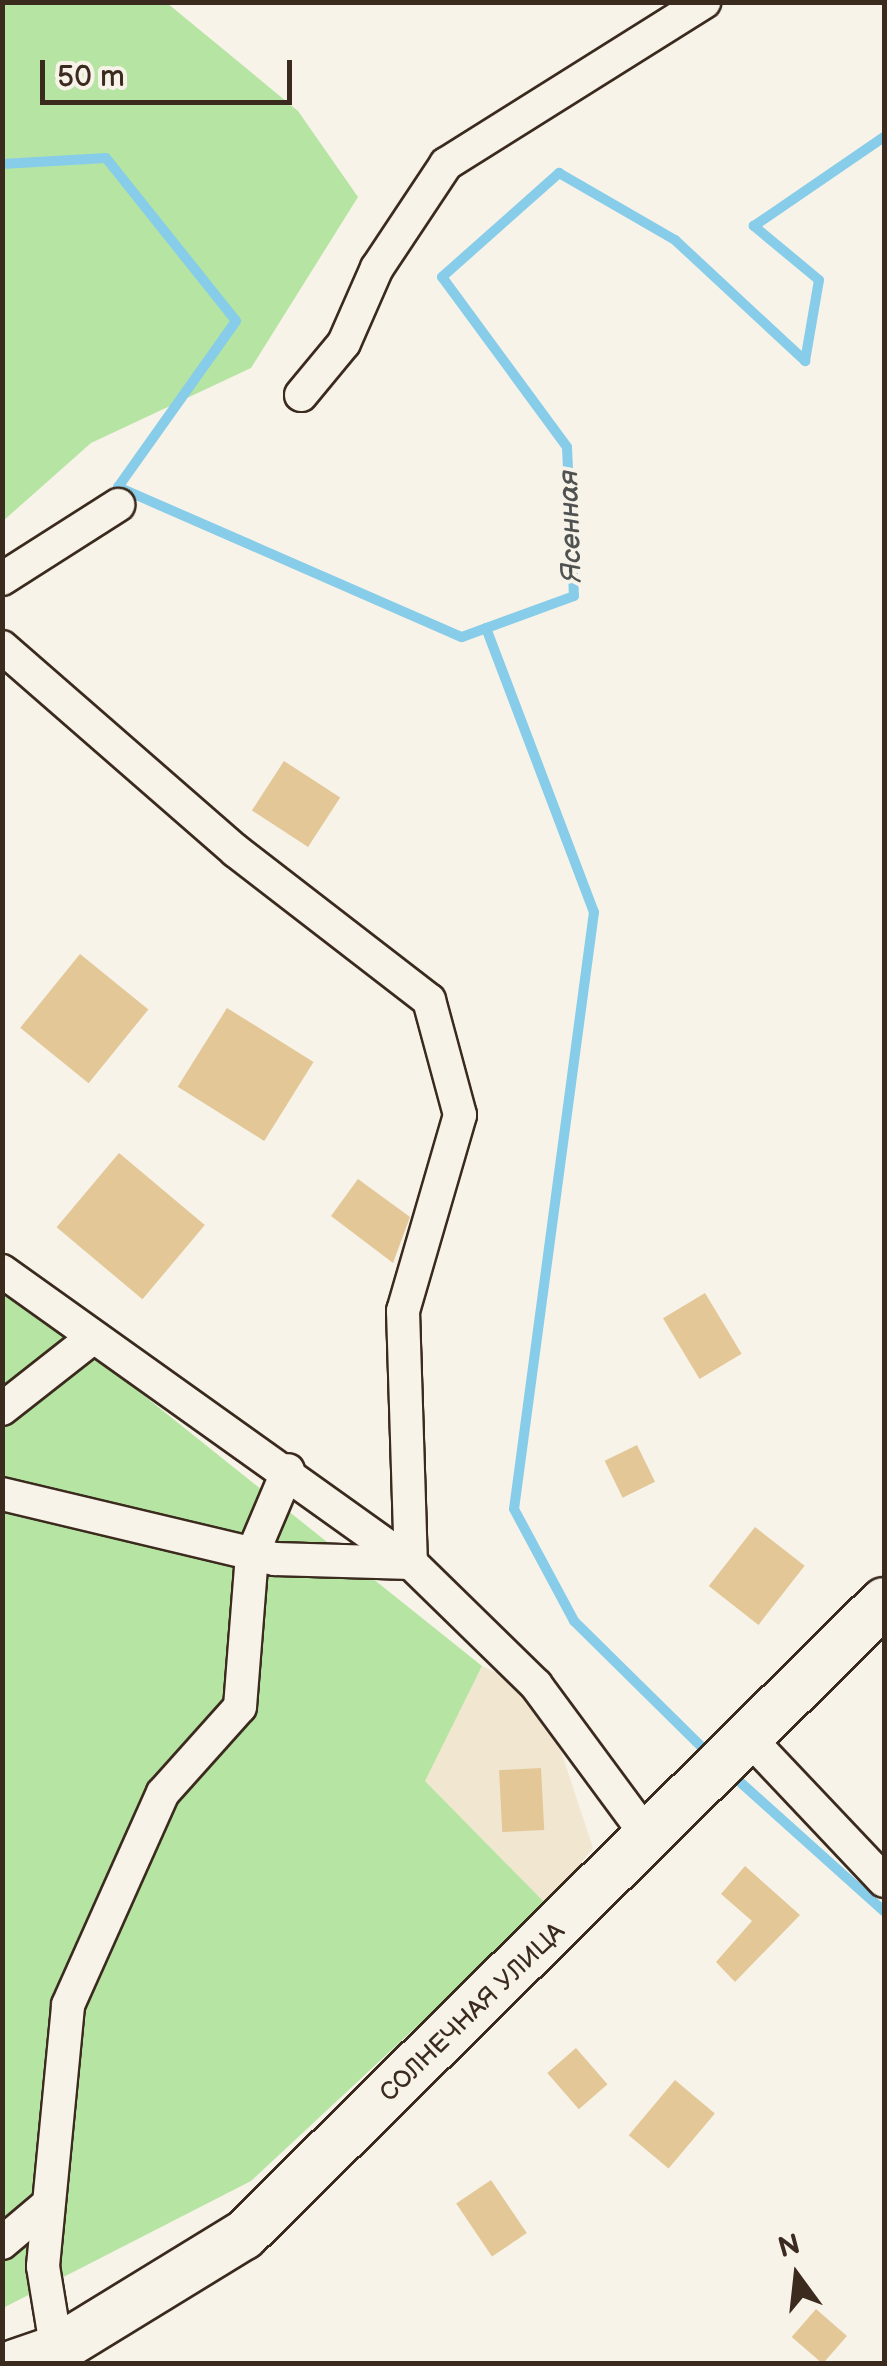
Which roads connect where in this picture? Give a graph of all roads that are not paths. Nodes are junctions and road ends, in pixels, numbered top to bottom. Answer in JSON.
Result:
{"nodes":[{"id":1,"x":680,"y":2,"type":"edge"},
{"id":2,"x":704,"y":2,"type":"edge"},
{"id":3,"x":629,"y":49,"type":"junction"},
{"id":4,"x":300,"y":395,"type":"dead end"},
{"id":5,"x":118,"y":505,"type":"dead end"},
{"id":6,"x":2,"y":579,"type":"edge"},
{"id":7,"x":2,"y":648,"type":"edge"},
{"id":8,"x":2,"y":1271,"type":"edge"},
{"id":9,"x":91,"y":1339,"type":"junction"},
{"id":10,"x":2,"y":1409,"type":"edge"},
{"id":11,"x":288,"y":1470,"type":"junction"},
{"id":12,"x":2,"y":1494,"type":"edge"},
{"id":13,"x":252,"y":1554,"type":"junction"},
{"id":14,"x":411,"y":1563,"type":"junction"},
{"id":15,"x":884,"y":1602,"type":"edge"},
{"id":16,"x":748,"y":1737,"type":"junction"},
{"id":17,"x":648,"y":1837,"type":"junction"},
{"id":18,"x":884,"y":1881,"type":"edge"},
{"id":19,"x":47,"y":2205,"type":"junction"},
{"id":20,"x":2,"y":2243,"type":"edge"},
{"id":21,"x":43,"y":2359,"type":"edge"}],
"edges":[{"from":1,"to":3,"type":"street"},
{"from":2,"to":3,"type":"street"},
{"from":3,"to":4,"type":"street"},
{"from":5,"to":6,"type":"street"},
{"from":7,"to":14,"type":"street"},
{"from":8,"to":9,"type":"street"},
{"from":9,"to":10,"type":"street"},
{"from":9,"to":11,"type":"street"},
{"from":11,"to":13,"type":"street"},
{"from":11,"to":14,"type":"street"},
{"from":12,"to":13,"type":"street"},
{"from":13,"to":14,"type":"street"},
{"from":13,"to":19,"type":"street"},
{"from":14,"to":17,"type":"street"},
{"from":15,"to":16,"type":"street","name":"СОЛНЕЧНАЯ УЛИЦА"},
{"from":16,"to":17,"type":"street","name":"СОЛНЕЧНАЯ УЛИЦА"},
{"from":16,"to":18,"type":"street"},
{"from":17,"to":21,"type":"street","name":"СОЛНЕЧНАЯ УЛИЦА"},
{"from":19,"to":20,"type":"street"},
{"from":19,"to":21,"type":"street"}]}
